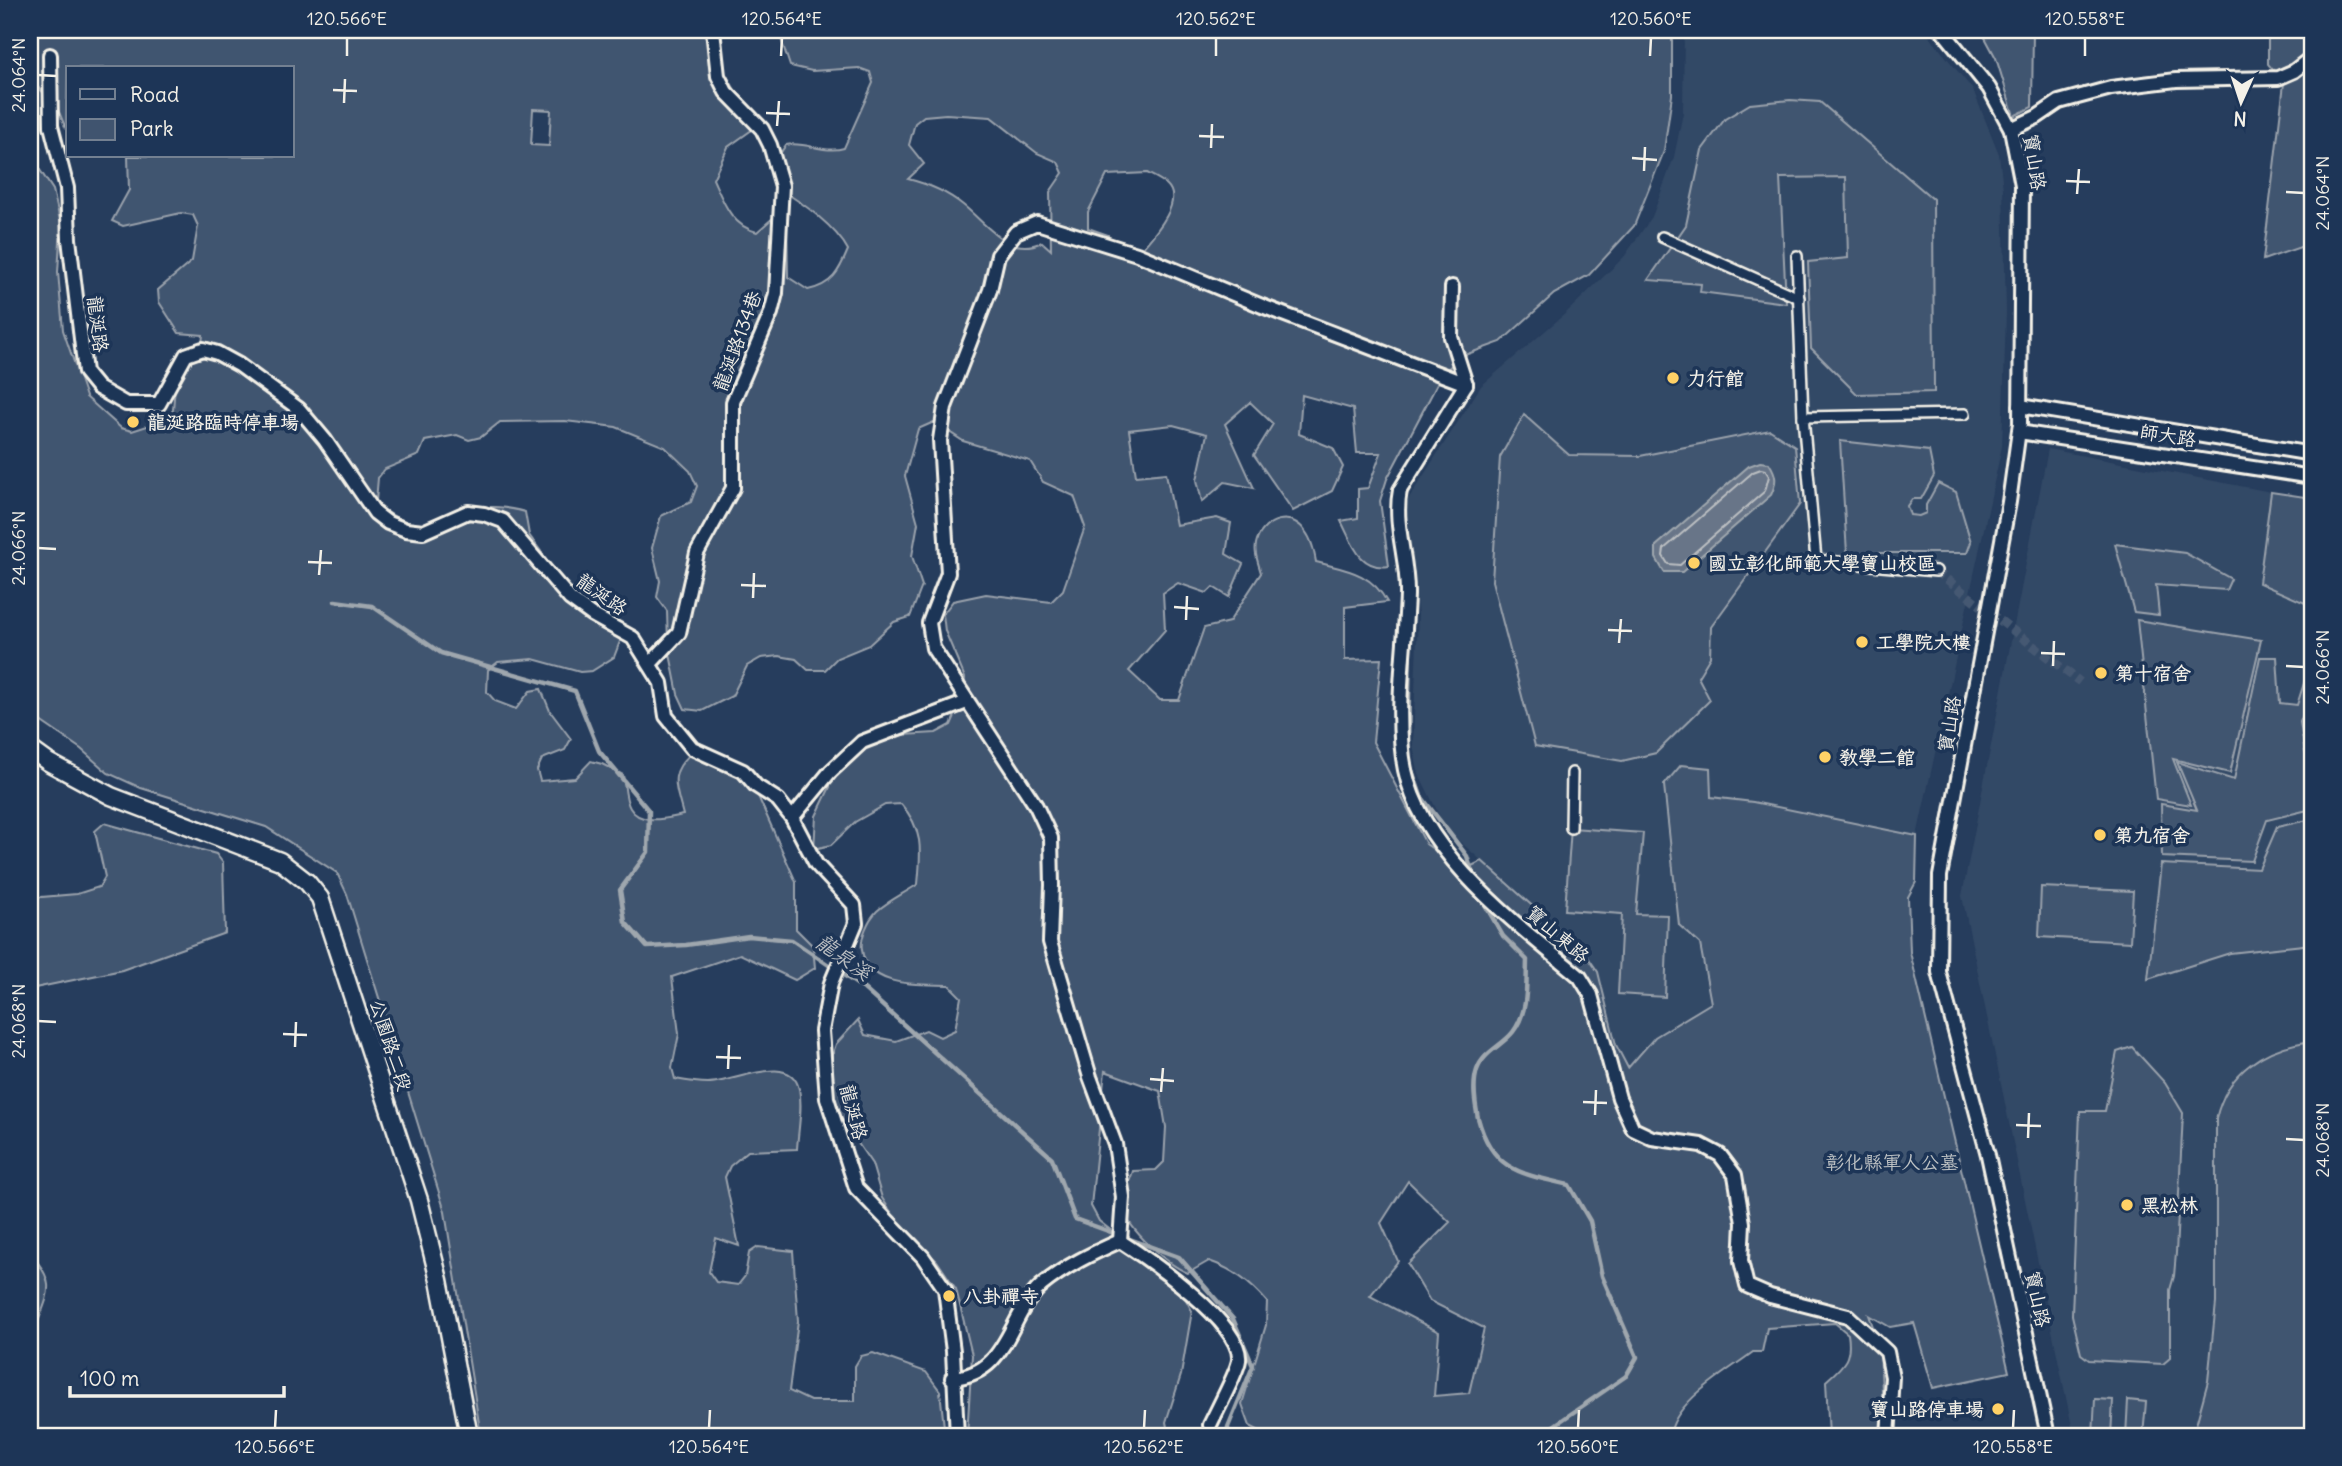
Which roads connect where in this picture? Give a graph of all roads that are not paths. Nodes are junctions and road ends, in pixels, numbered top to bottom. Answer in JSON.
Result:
{"nodes":[{"id":1,"x":713,"y":30,"type":"edge"},
{"id":2,"x":1942,"y":30,"type":"edge"},
{"id":3,"x":50,"y":55,"type":"dead end"},
{"id":4,"x":2312,"y":57,"type":"edge"},
{"id":5,"x":2011,"y":129,"type":"junction"},
{"id":6,"x":1662,"y":237,"type":"dead end"},
{"id":7,"x":1797,"y":256,"type":"dead end"},
{"id":8,"x":1452,"y":288,"type":"dead end"},
{"id":9,"x":1799,"y":298,"type":"junction"},
{"id":10,"x":1466,"y":384,"type":"junction"},
{"id":11,"x":2020,"y":406,"type":"junction"},
{"id":12,"x":1965,"y":414,"type":"dead end"},
{"id":13,"x":1803,"y":417,"type":"junction"},
{"id":14,"x":2019,"y":432,"type":"junction"},
{"id":15,"x":2312,"y":454,"type":"edge"},
{"id":16,"x":2312,"y":477,"type":"edge"},
{"id":17,"x":1936,"y":571,"type":"tunnel mouth"},
{"id":18,"x":650,"y":664,"type":"junction"},
{"id":19,"x":967,"y":702,"type":"junction"},
{"id":20,"x":30,"y":749,"type":"edge"},
{"id":21,"x":1572,"y":773,"type":"dead end"},
{"id":22,"x":792,"y":818,"type":"junction"},
{"id":23,"x":1571,"y":828,"type":"dead end"},
{"id":24,"x":1120,"y":1241,"type":"junction"},
{"id":25,"x":952,"y":1378,"type":"junction"},
{"id":26,"x":1210,"y":1425,"type":"dead end"},
{"id":27,"x":469,"y":1436,"type":"edge"},
{"id":28,"x":957,"y":1436,"type":"edge"},
{"id":29,"x":1888,"y":1436,"type":"edge"},
{"id":30,"x":2048,"y":1436,"type":"edge"}],
"edges":[{"from":1,"to":18,"type":"street","name":"龍涎路134巷"},
{"from":2,"to":5,"type":"street","name":"寶山路"},
{"from":3,"to":18,"type":"street","name":"龍涎路"},
{"from":4,"to":5,"type":"street"},
{"from":5,"to":11,"type":"street","name":"寶山路"},
{"from":6,"to":9,"type":"street"},
{"from":7,"to":9,"type":"street"},
{"from":8,"to":10,"type":"street"},
{"from":9,"to":13,"type":"street"},
{"from":10,"to":19,"type":"street"},
{"from":10,"to":29,"type":"street","name":"寶山東路"},
{"from":11,"to":14,"type":"street","name":"寶山路"},
{"from":11,"to":15,"type":"street"},
{"from":12,"to":13,"type":"street"},
{"from":13,"to":17,"type":"street"},
{"from":14,"to":16,"type":"street","name":"師大路"},
{"from":14,"to":30,"type":"street","name":"寶山路"},
{"from":18,"to":22,"type":"street","name":"龍涎路"},
{"from":19,"to":22,"type":"street"},
{"from":19,"to":24,"type":"street"},
{"from":20,"to":27,"type":"main road","name":"公園路二段"},
{"from":21,"to":23,"type":"street"},
{"from":22,"to":25,"type":"street","name":"龍涎路"},
{"from":24,"to":25,"type":"street"},
{"from":24,"to":26,"type":"street"},
{"from":25,"to":28,"type":"street","name":"龍涎路"}]}
